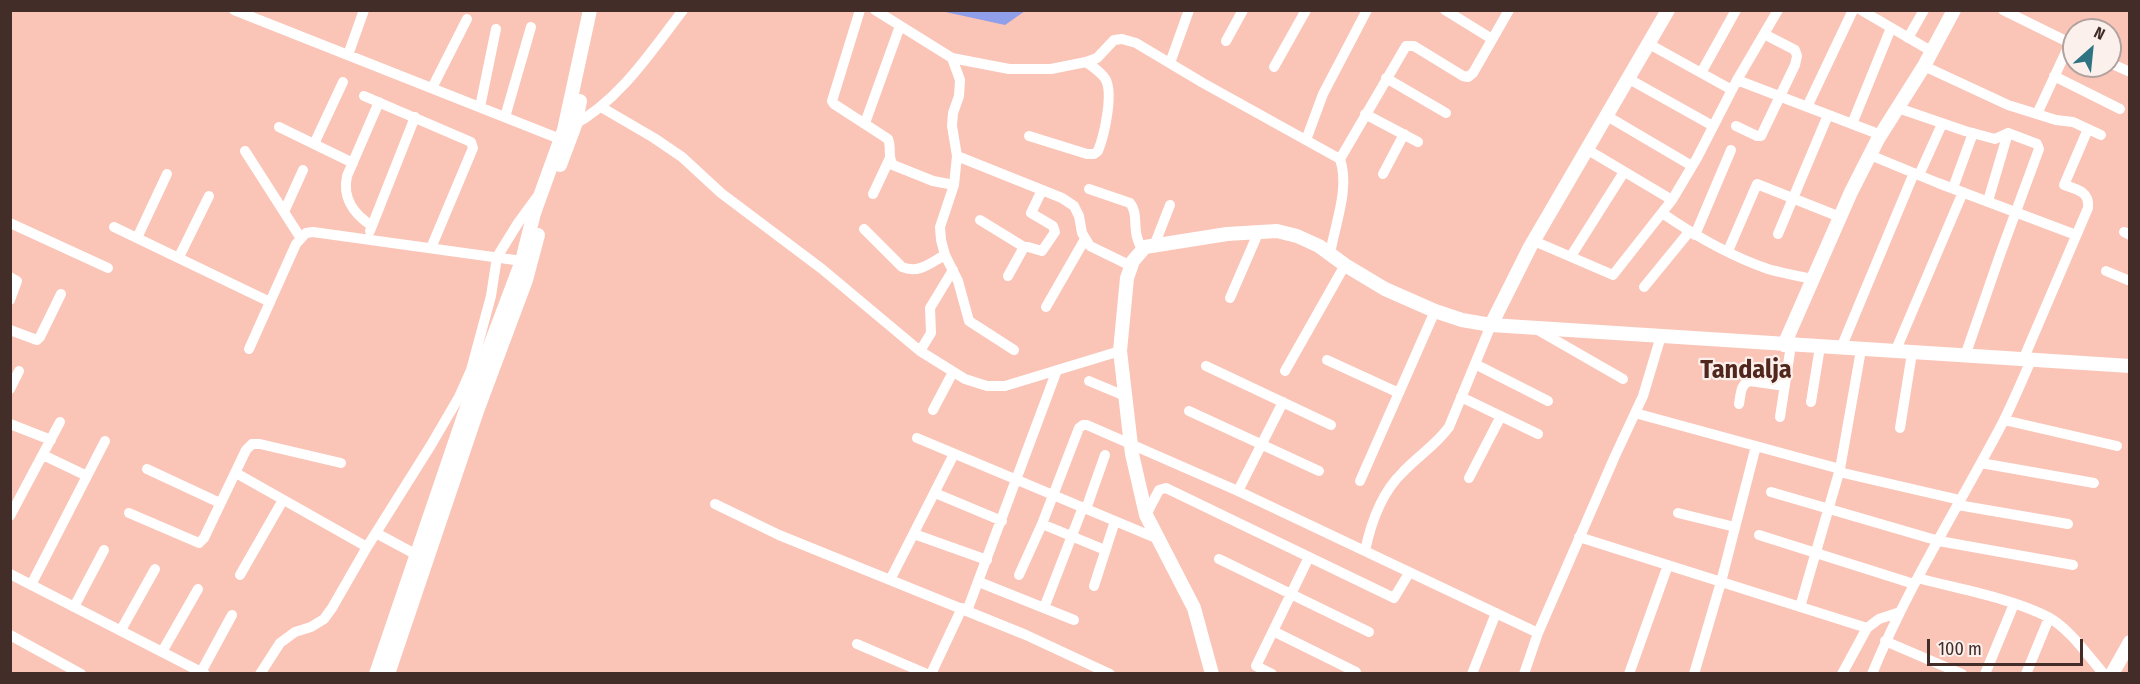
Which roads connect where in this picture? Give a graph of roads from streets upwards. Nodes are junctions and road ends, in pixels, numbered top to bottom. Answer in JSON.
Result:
{"nodes":[{"id":1,"x":234,"y":10,"type":"edge"},
{"id":2,"x":364,"y":10,"type":"edge"},
{"id":3,"x":590,"y":10,"type":"edge"},
{"id":4,"x":600,"y":10,"type":"edge"},
{"id":5,"x":683,"y":10,"type":"edge"},
{"id":6,"x":860,"y":10,"type":"edge"},
{"id":7,"x":875,"y":10,"type":"edge"},
{"id":8,"x":1189,"y":10,"type":"edge"},
{"id":9,"x":1243,"y":10,"type":"edge"},
{"id":10,"x":1306,"y":10,"type":"edge"},
{"id":11,"x":1367,"y":10,"type":"edge"},
{"id":12,"x":1445,"y":10,"type":"edge"},
{"id":13,"x":1509,"y":10,"type":"edge"},
{"id":14,"x":1668,"y":10,"type":"edge"},
{"id":15,"x":1736,"y":10,"type":"edge"},
{"id":16,"x":1778,"y":10,"type":"edge"},
{"id":17,"x":1853,"y":10,"type":"edge"},
{"id":18,"x":1861,"y":10,"type":"edge"},
{"id":19,"x":1924,"y":10,"type":"edge"},
{"id":20,"x":1954,"y":10,"type":"edge"},
{"id":21,"x":2003,"y":10,"type":"edge"},
{"id":22,"x":467,"y":19,"type":"dead end"},
{"id":23,"x":900,"y":26,"type":"junction"},
{"id":24,"x":531,"y":27,"type":"dead end"},
{"id":25,"x":1891,"y":28,"type":"junction"},
{"id":26,"x":496,"y":29,"type":"dead end"},
{"id":27,"x":1764,"y":34,"type":"junction"},
{"id":28,"x":1908,"y":38,"type":"junction"},
{"id":29,"x":1492,"y":39,"type":"junction"},
{"id":30,"x":2062,"y":39,"type":"edge"},
{"id":31,"x":1226,"y":41,"type":"dead end"},
{"id":32,"x":1649,"y":44,"type":"junction"},
{"id":33,"x":1931,"y":51,"type":"junction"},
{"id":34,"x":348,"y":55,"type":"junction"},
{"id":35,"x":952,"y":58,"type":"junction"},
{"id":36,"x":1086,"y":62,"type":"junction"},
{"id":37,"x":2062,"y":62,"type":"edge"},
{"id":38,"x":1170,"y":63,"type":"junction"},
{"id":39,"x":1924,"y":66,"type":"junction"},
{"id":40,"x":1274,"y":67,"type":"dead end"},
{"id":41,"x":1701,"y":73,"type":"junction"},
{"id":42,"x":2054,"y":76,"type":"junction"},
{"id":43,"x":1386,"y":78,"type":"junction"},
{"id":44,"x":1629,"y":79,"type":"junction"},
{"id":45,"x":343,"y":82,"type":"dead end"},
{"id":46,"x":1734,"y":85,"type":"junction"},
{"id":47,"x":432,"y":88,"type":"junction"},
{"id":48,"x":364,"y":96,"type":"dead end"},
{"id":49,"x":1781,"y":97,"type":"junction"},
{"id":50,"x":379,"y":102,"type":"junction"},
{"id":51,"x":480,"y":107,"type":"junction"},
{"id":52,"x":601,"y":107,"type":"junction"},
{"id":53,"x":1807,"y":107,"type":"junction"},
{"id":54,"x":1898,"y":108,"type":"junction"},
{"id":55,"x":2120,"y":109,"type":"dead end"},
{"id":56,"x":1446,"y":113,"type":"dead end"},
{"id":57,"x":1365,"y":114,"type":"junction"},
{"id":58,"x":2037,"y":114,"type":"junction"},
{"id":59,"x":1828,"y":115,"type":"junction"},
{"id":60,"x":415,"y":117,"type":"junction"},
{"id":61,"x":505,"y":117,"type":"junction"},
{"id":62,"x":1607,"y":117,"type":"junction"},
{"id":63,"x":865,"y":123,"type":"junction"},
{"id":64,"x":1852,"y":124,"type":"junction"},
{"id":65,"x":1942,"y":124,"type":"junction"},
{"id":66,"x":1713,"y":126,"type":"junction"},
{"id":67,"x":1736,"y":126,"type":"dead end"},
{"id":68,"x":279,"y":127,"type":"dead end"},
{"id":69,"x":2088,"y":129,"type":"junction"},
{"id":70,"x":566,"y":131,"type":"junction"},
{"id":71,"x":1973,"y":133,"type":"junction"},
{"id":72,"x":2008,"y":133,"type":"junction"},
{"id":73,"x":1404,"y":134,"type":"junction"},
{"id":74,"x":1881,"y":135,"type":"junction"},
{"id":75,"x":2101,"y":135,"type":"dead end"},
{"id":76,"x":1029,"y":136,"type":"dead end"},
{"id":77,"x":1306,"y":140,"type":"junction"},
{"id":78,"x":1418,"y":142,"type":"dead end"},
{"id":79,"x":314,"y":144,"type":"junction"},
{"id":80,"x":1588,"y":150,"type":"junction"},
{"id":81,"x":1731,"y":150,"type":"dead end"},
{"id":82,"x":245,"y":151,"type":"dead end"},
{"id":83,"x":1870,"y":155,"type":"junction"},
{"id":84,"x":957,"y":156,"type":"junction"},
{"id":85,"x":1340,"y":159,"type":"junction"},
{"id":86,"x":889,"y":160,"type":"junction"},
{"id":87,"x":352,"y":163,"type":"junction"},
{"id":88,"x":1692,"y":166,"type":"junction"},
{"id":89,"x":303,"y":170,"type":"dead end"},
{"id":90,"x":1624,"y":172,"type":"junction"},
{"id":91,"x":167,"y":174,"type":"dead end"},
{"id":92,"x":1383,"y":174,"type":"dead end"},
{"id":93,"x":1917,"y":174,"type":"junction"},
{"id":94,"x":954,"y":185,"type":"junction"},
{"id":95,"x":542,"y":189,"type":"junction"},
{"id":96,"x":1089,"y":189,"type":"dead end"},
{"id":97,"x":1042,"y":190,"type":"junction"},
{"id":98,"x":1958,"y":190,"type":"junction"},
{"id":99,"x":873,"y":194,"type":"dead end"},
{"id":100,"x":209,"y":196,"type":"dead end"},
{"id":101,"x":1793,"y":199,"type":"junction"},
{"id":102,"x":1672,"y":200,"type":"junction"},
{"id":103,"x":1988,"y":201,"type":"junction"},
{"id":104,"x":1170,"y":205,"type":"dead end"},
{"id":105,"x":2016,"y":210,"type":"junction"},
{"id":106,"x":284,"y":212,"type":"junction"},
{"id":107,"x":1662,"y":213,"type":"junction"},
{"id":108,"x":1840,"y":217,"type":"junction"},
{"id":109,"x":980,"y":220,"type":"dead end"},
{"id":110,"x":10,"y":223,"type":"edge"},
{"id":111,"x":372,"y":226,"type":"junction"},
{"id":112,"x":114,"y":227,"type":"dead end"},
{"id":113,"x":864,"y":229,"type":"dead end"},
{"id":114,"x":1259,"y":231,"type":"junction"},
{"id":115,"x":1692,"y":233,"type":"junction"},
{"id":116,"x":1778,"y":234,"type":"dead end"},
{"id":117,"x":2076,"y":235,"type":"junction"},
{"id":118,"x":300,"y":237,"type":"junction"},
{"id":119,"x":136,"y":238,"type":"junction"},
{"id":120,"x":1084,"y":239,"type":"junction"},
{"id":121,"x":367,"y":240,"type":"junction"},
{"id":122,"x":1534,"y":241,"type":"junction"},
{"id":123,"x":1024,"y":247,"type":"junction"},
{"id":124,"x":431,"y":248,"type":"junction"},
{"id":125,"x":1149,"y":248,"type":"junction"},
{"id":126,"x":1728,"y":251,"type":"junction"},
{"id":127,"x":1330,"y":254,"type":"junction"},
{"id":128,"x":945,"y":255,"type":"junction"},
{"id":129,"x":1570,"y":256,"type":"junction"},
{"id":130,"x":179,"y":257,"type":"junction"},
{"id":131,"x":497,"y":257,"type":"junction"},
{"id":132,"x":522,"y":261,"type":"junction"},
{"id":133,"x":1345,"y":266,"type":"junction"},
{"id":134,"x":1131,"y":267,"type":"junction"},
{"id":135,"x":108,"y":268,"type":"dead end"},
{"id":136,"x":953,"y":270,"type":"junction"},
{"id":137,"x":2106,"y":271,"type":"dead end"},
{"id":138,"x":1008,"y":276,"type":"dead end"},
{"id":139,"x":10,"y":277,"type":"edge"},
{"id":140,"x":1813,"y":279,"type":"junction"},
{"id":141,"x":2130,"y":281,"type":"edge"},
{"id":142,"x":1644,"y":287,"type":"dead end"},
{"id":143,"x":61,"y":294,"type":"dead end"},
{"id":144,"x":1230,"y":298,"type":"dead end"},
{"id":145,"x":10,"y":300,"type":"edge"},
{"id":146,"x":270,"y":302,"type":"junction"},
{"id":147,"x":1046,"y":307,"type":"dead end"},
{"id":148,"x":1435,"y":311,"type":"junction"},
{"id":149,"x":1491,"y":325,"type":"junction"},
{"id":150,"x":1533,"y":327,"type":"junction"},
{"id":151,"x":10,"y":330,"type":"edge"},
{"id":152,"x":1661,"y":336,"type":"junction"},
{"id":153,"x":1788,"y":345,"type":"junction"},
{"id":154,"x":1820,"y":347,"type":"junction"},
{"id":155,"x":1841,"y":348,"type":"junction"},
{"id":156,"x":249,"y":349,"type":"dead end"},
{"id":157,"x":1014,"y":350,"type":"dead end"},
{"id":158,"x":1861,"y":350,"type":"junction"},
{"id":159,"x":920,"y":351,"type":"junction"},
{"id":160,"x":1120,"y":351,"type":"junction"},
{"id":161,"x":1895,"y":352,"type":"junction"},
{"id":162,"x":1912,"y":353,"type":"junction"},
{"id":163,"x":1965,"y":356,"type":"junction"},
{"id":164,"x":1327,"y":360,"type":"dead end"},
{"id":165,"x":2027,"y":360,"type":"junction"},
{"id":166,"x":1475,"y":364,"type":"junction"},
{"id":167,"x":2129,"y":365,"type":"edge"},
{"id":168,"x":1206,"y":366,"type":"dead end"},
{"id":169,"x":1057,"y":370,"type":"junction"},
{"id":170,"x":19,"y":371,"type":"dead end"},
{"id":171,"x":1285,"y":371,"type":"dead end"},
{"id":172,"x":953,"y":372,"type":"junction"},
{"id":173,"x":1623,"y":379,"type":"dead end"},
{"id":174,"x":1089,"y":381,"type":"dead end"},
{"id":175,"x":1785,"y":386,"type":"junction"},
{"id":176,"x":10,"y":389,"type":"edge"},
{"id":177,"x":1399,"y":393,"type":"junction"},
{"id":178,"x":1125,"y":396,"type":"junction"},
{"id":179,"x":1461,"y":397,"type":"junction"},
{"id":180,"x":1548,"y":401,"type":"dead end"},
{"id":181,"x":1283,"y":402,"type":"junction"},
{"id":182,"x":1811,"y":402,"type":"dead end"},
{"id":183,"x":1739,"y":404,"type":"dead end"},
{"id":184,"x":933,"y":410,"type":"dead end"},
{"id":185,"x":1188,"y":411,"type":"dead end"},
{"id":186,"x":1635,"y":413,"type":"junction"},
{"id":187,"x":1501,"y":416,"type":"junction"},
{"id":188,"x":1780,"y":417,"type":"dead end"},
{"id":189,"x":2004,"y":420,"type":"junction"},
{"id":190,"x":60,"y":422,"type":"dead end"},
{"id":191,"x":10,"y":424,"type":"edge"},
{"id":192,"x":1331,"y":425,"type":"dead end"},
{"id":193,"x":1900,"y":428,"type":"dead end"},
{"id":194,"x":1538,"y":434,"type":"dead end"},
{"id":195,"x":917,"y":438,"type":"dead end"},
{"id":196,"x":51,"y":440,"type":"junction"},
{"id":197,"x":105,"y":441,"type":"dead end"},
{"id":198,"x":1131,"y":443,"type":"junction"},
{"id":199,"x":1262,"y":444,"type":"junction"},
{"id":200,"x":1756,"y":446,"type":"junction"},
{"id":201,"x":2117,"y":446,"type":"dead end"},
{"id":202,"x":954,"y":454,"type":"junction"},
{"id":203,"x":43,"y":455,"type":"junction"},
{"id":204,"x":1105,"y":455,"type":"dead end"},
{"id":205,"x":341,"y":463,"type":"dead end"},
{"id":206,"x":1981,"y":463,"type":"junction"},
{"id":207,"x":147,"y":469,"type":"dead end"},
{"id":208,"x":1840,"y":470,"type":"junction"},
{"id":209,"x":1319,"y":471,"type":"dead end"},
{"id":210,"x":236,"y":473,"type":"junction"},
{"id":211,"x":87,"y":476,"type":"junction"},
{"id":212,"x":1469,"y":478,"type":"dead end"},
{"id":213,"x":1017,"y":480,"type":"junction"},
{"id":214,"x":1360,"y":481,"type":"dead end"},
{"id":215,"x":2094,"y":483,"type":"dead end"},
{"id":216,"x":1238,"y":491,"type":"junction"},
{"id":217,"x":1771,"y":492,"type":"dead end"},
{"id":218,"x":935,"y":493,"type":"junction"},
{"id":219,"x":1053,"y":495,"type":"junction"},
{"id":220,"x":283,"y":500,"type":"junction"},
{"id":221,"x":220,"y":503,"type":"junction"},
{"id":222,"x":1959,"y":503,"type":"junction"},
{"id":223,"x":715,"y":504,"type":"dead end"},
{"id":224,"x":1084,"y":508,"type":"junction"},
{"id":225,"x":1828,"y":509,"type":"junction"},
{"id":226,"x":129,"y":513,"type":"dead end"},
{"id":227,"x":1678,"y":513,"type":"dead end"},
{"id":228,"x":1146,"y":515,"type":"junction"},
{"id":229,"x":10,"y":516,"type":"edge"},
{"id":230,"x":1115,"y":520,"type":"junction"},
{"id":231,"x":1002,"y":521,"type":"junction"},
{"id":232,"x":1042,"y":524,"type":"junction"},
{"id":233,"x":2067,"y":524,"type":"dead end"},
{"id":234,"x":1735,"y":527,"type":"junction"},
{"id":235,"x":376,"y":533,"type":"junction"},
{"id":236,"x":914,"y":534,"type":"junction"},
{"id":237,"x":1760,"y":535,"type":"dead end"},
{"id":238,"x":1072,"y":536,"type":"junction"},
{"id":239,"x":1580,"y":537,"type":"junction"},
{"id":240,"x":1158,"y":538,"type":"junction"},
{"id":241,"x":1939,"y":541,"type":"junction"},
{"id":242,"x":367,"y":547,"type":"junction"},
{"id":243,"x":104,"y":550,"type":"dead end"},
{"id":244,"x":1105,"y":550,"type":"junction"},
{"id":245,"x":1365,"y":551,"type":"junction"},
{"id":246,"x":1815,"y":554,"type":"junction"},
{"id":247,"x":417,"y":555,"type":"junction"},
{"id":248,"x":1309,"y":557,"type":"junction"},
{"id":249,"x":1219,"y":559,"type":"dead end"},
{"id":250,"x":987,"y":560,"type":"junction"},
{"id":251,"x":1668,"y":565,"type":"junction"},
{"id":252,"x":2073,"y":565,"type":"dead end"},
{"id":253,"x":155,"y":569,"type":"dead end"},
{"id":254,"x":1409,"y":573,"type":"junction"},
{"id":255,"x":10,"y":574,"type":"edge"},
{"id":256,"x":240,"y":575,"type":"dead end"},
{"id":257,"x":1019,"y":575,"type":"dead end"},
{"id":258,"x":890,"y":580,"type":"junction"},
{"id":259,"x":1916,"y":581,"type":"junction"},
{"id":260,"x":979,"y":582,"type":"junction"},
{"id":261,"x":1721,"y":582,"type":"junction"},
{"id":262,"x":31,"y":585,"type":"junction"},
{"id":263,"x":1094,"y":586,"type":"dead end"},
{"id":264,"x":198,"y":589,"type":"dead end"},
{"id":265,"x":1291,"y":594,"type":"junction"},
{"id":266,"x":2014,"y":604,"type":"junction"},
{"id":267,"x":74,"y":607,"type":"junction"},
{"id":268,"x":1800,"y":607,"type":"junction"},
{"id":269,"x":1044,"y":608,"type":"junction"},
{"id":270,"x":965,"y":610,"type":"junction"},
{"id":271,"x":1900,"y":612,"type":"junction"},
{"id":272,"x":1496,"y":613,"type":"junction"},
{"id":273,"x":232,"y":615,"type":"dead end"},
{"id":274,"x":2049,"y":618,"type":"junction"},
{"id":275,"x":1074,"y":620,"type":"dead end"},
{"id":276,"x":1867,"y":628,"type":"junction"},
{"id":277,"x":121,"y":630,"type":"junction"},
{"id":278,"x":1273,"y":631,"type":"junction"},
{"id":279,"x":1369,"y":632,"type":"dead end"},
{"id":280,"x":1538,"y":633,"type":"junction"},
{"id":281,"x":10,"y":635,"type":"edge"},
{"id":282,"x":1885,"y":641,"type":"junction"},
{"id":283,"x":2130,"y":642,"type":"edge"},
{"id":284,"x":857,"y":644,"type":"dead end"},
{"id":285,"x":162,"y":652,"type":"junction"},
{"id":286,"x":1356,"y":672,"type":"dead end"},
{"id":287,"x":202,"y":673,"type":"edge"},
{"id":288,"x":81,"y":674,"type":"edge"},
{"id":289,"x":260,"y":674,"type":"edge"},
{"id":290,"x":376,"y":674,"type":"edge"},
{"id":291,"x":388,"y":674,"type":"edge"},
{"id":292,"x":929,"y":674,"type":"edge"},
{"id":293,"x":1110,"y":674,"type":"edge"},
{"id":294,"x":1212,"y":674,"type":"edge"},
{"id":295,"x":1272,"y":674,"type":"edge"},
{"id":296,"x":1472,"y":674,"type":"edge"},
{"id":297,"x":1524,"y":674,"type":"edge"},
{"id":298,"x":1629,"y":674,"type":"edge"},
{"id":299,"x":1694,"y":674,"type":"edge"},
{"id":300,"x":1842,"y":674,"type":"edge"},
{"id":301,"x":1872,"y":674,"type":"edge"},
{"id":302,"x":1962,"y":674,"type":"edge"},
{"id":303,"x":1985,"y":674,"type":"edge"},
{"id":304,"x":2026,"y":674,"type":"edge"},
{"id":305,"x":2104,"y":674,"type":"edge"},
{"id":306,"x":2112,"y":674,"type":"edge"}],
"edges":[{"from":1,"to":34,"type":"street"},
{"from":2,"to":34,"type":"street"},
{"from":3,"to":70,"type":"street"},
{"from":4,"to":70,"type":"street"},
{"from":5,"to":52,"type":"street"},
{"from":6,"to":63,"type":"street"},
{"from":7,"to":23,"type":"street"},
{"from":8,"to":38,"type":"street"},
{"from":9,"to":31,"type":"street"},
{"from":10,"to":40,"type":"street"},
{"from":11,"to":77,"type":"street"},
{"from":12,"to":29,"type":"street"},
{"from":13,"to":29,"type":"street"},
{"from":14,"to":32,"type":"street"},
{"from":15,"to":41,"type":"street"},
{"from":16,"to":27,"type":"street"},
{"from":17,"to":53,"type":"street"},
{"from":18,"to":25,"type":"street"},
{"from":19,"to":28,"type":"street"},
{"from":20,"to":33,"type":"street"},
{"from":21,"to":30,"type":"street"},
{"from":22,"to":47,"type":"street"},
{"from":23,"to":35,"type":"street"},
{"from":23,"to":63,"type":"street"},
{"from":24,"to":61,"type":"street"},
{"from":25,"to":28,"type":"street"},
{"from":25,"to":64,"type":"street"},
{"from":26,"to":51,"type":"street"},
{"from":27,"to":46,"type":"street"},
{"from":27,"to":49,"type":"street"},
{"from":28,"to":33,"type":"street"},
{"from":29,"to":43,"type":"street"},
{"from":32,"to":41,"type":"street"},
{"from":32,"to":44,"type":"street"},
{"from":33,"to":39,"type":"street"},
{"from":34,"to":47,"type":"street"},
{"from":35,"to":36,"type":"street"},
{"from":35,"to":84,"type":"street"},
{"from":36,"to":38,"type":"street"},
{"from":36,"to":76,"type":"street"},
{"from":37,"to":42,"type":"street"},
{"from":38,"to":77,"type":"street"},
{"from":39,"to":54,"type":"street"},
{"from":39,"to":58,"type":"street"},
{"from":41,"to":46,"type":"street"},
{"from":42,"to":55,"type":"street"},
{"from":42,"to":58,"type":"street"},
{"from":43,"to":56,"type":"street"},
{"from":43,"to":57,"type":"street"},
{"from":44,"to":62,"type":"street"},
{"from":44,"to":66,"type":"street"},
{"from":45,"to":79,"type":"street"},
{"from":46,"to":49,"type":"street"},
{"from":46,"to":66,"type":"street"},
{"from":47,"to":51,"type":"street"},
{"from":48,"to":50,"type":"street"},
{"from":49,"to":53,"type":"street"},
{"from":49,"to":67,"type":"street"},
{"from":50,"to":60,"type":"street"},
{"from":50,"to":87,"type":"street"},
{"from":51,"to":61,"type":"street"},
{"from":52,"to":70,"type":"street"},
{"from":52,"to":159,"type":"street"},
{"from":53,"to":59,"type":"street"},
{"from":54,"to":65,"type":"street"},
{"from":54,"to":74,"type":"street"},
{"from":57,"to":73,"type":"street"},
{"from":57,"to":85,"type":"street"},
{"from":58,"to":69,"type":"street"},
{"from":59,"to":64,"type":"street"},
{"from":59,"to":101,"type":"street"},
{"from":60,"to":111,"type":"street"},
{"from":60,"to":124,"type":"street"},
{"from":61,"to":70,"type":"street"},
{"from":62,"to":80,"type":"street"},
{"from":62,"to":88,"type":"street"},
{"from":63,"to":86,"type":"street"},
{"from":64,"to":74,"type":"street"},
{"from":65,"to":71,"type":"street"},
{"from":65,"to":93,"type":"street"},
{"from":66,"to":88,"type":"street"},
{"from":68,"to":79,"type":"street"},
{"from":69,"to":75,"type":"street"},
{"from":69,"to":117,"type":"street"},
{"from":70,"to":95,"type":"street"},
{"from":70,"to":291,"type":"street"},
{"from":71,"to":72,"type":"street"},
{"from":71,"to":98,"type":"street"},
{"from":72,"to":103,"type":"street"},
{"from":72,"to":105,"type":"street"},
{"from":73,"to":78,"type":"street"},
{"from":73,"to":92,"type":"street"},
{"from":74,"to":83,"type":"street"},
{"from":77,"to":85,"type":"street"},
{"from":79,"to":87,"type":"street"},
{"from":80,"to":90,"type":"street"},
{"from":80,"to":122,"type":"street"},
{"from":81,"to":115,"type":"street"},
{"from":82,"to":106,"type":"street"},
{"from":83,"to":93,"type":"street"},
{"from":83,"to":108,"type":"street"},
{"from":84,"to":94,"type":"street"},
{"from":84,"to":97,"type":"street"},
{"from":85,"to":127,"type":"street"},
{"from":86,"to":94,"type":"street"},
{"from":86,"to":99,"type":"street"},
{"from":87,"to":111,"type":"street"},
{"from":88,"to":102,"type":"street"},
{"from":89,"to":106,"type":"street"},
{"from":90,"to":102,"type":"street"},
{"from":90,"to":129,"type":"street"},
{"from":91,"to":119,"type":"street"},
{"from":93,"to":98,"type":"street"},
{"from":93,"to":155,"type":"street"},
{"from":94,"to":128,"type":"street"},
{"from":95,"to":131,"type":"street"},
{"from":95,"to":132,"type":"street"},
{"from":96,"to":125,"type":"street"},
{"from":97,"to":120,"type":"street"},
{"from":97,"to":123,"type":"street"},
{"from":98,"to":103,"type":"street"},
{"from":98,"to":161,"type":"street"},
{"from":100,"to":130,"type":"street"},
{"from":101,"to":108,"type":"street"},
{"from":101,"to":116,"type":"street"},
{"from":101,"to":126,"type":"street"},
{"from":102,"to":107,"type":"street"},
{"from":103,"to":105,"type":"street"},
{"from":104,"to":125,"type":"street"},
{"from":105,"to":117,"type":"street"},
{"from":105,"to":163,"type":"street"},
{"from":106,"to":118,"type":"street"},
{"from":107,"to":115,"type":"street"},
{"from":107,"to":129,"type":"street"},
{"from":108,"to":140,"type":"street"},
{"from":109,"to":123,"type":"street"},
{"from":110,"to":135,"type":"street"},
{"from":111,"to":121,"type":"street"},
{"from":112,"to":119,"type":"street"},
{"from":113,"to":128,"type":"street"},
{"from":114,"to":125,"type":"street"},
{"from":114,"to":127,"type":"street"},
{"from":114,"to":144,"type":"street"},
{"from":115,"to":126,"type":"street"},
{"from":115,"to":142,"type":"street"},
{"from":117,"to":165,"type":"street"},
{"from":118,"to":121,"type":"street"},
{"from":118,"to":146,"type":"street"},
{"from":119,"to":130,"type":"street"},
{"from":120,"to":134,"type":"street"},
{"from":120,"to":147,"type":"street"},
{"from":121,"to":124,"type":"street"},
{"from":122,"to":129,"type":"street"},
{"from":122,"to":149,"type":"street"},
{"from":123,"to":138,"type":"street"},
{"from":124,"to":131,"type":"street"},
{"from":125,"to":134,"type":"street"},
{"from":126,"to":140,"type":"street"},
{"from":127,"to":133,"type":"street"},
{"from":128,"to":136,"type":"street"},
{"from":130,"to":146,"type":"street"},
{"from":131,"to":132,"type":"street"},
{"from":131,"to":235,"type":"street"},
{"from":132,"to":247,"type":"street"},
{"from":133,"to":148,"type":"street"},
{"from":133,"to":171,"type":"street"},
{"from":134,"to":160,"type":"street"},
{"from":136,"to":157,"type":"street"},
{"from":136,"to":159,"type":"street"},
{"from":137,"to":141,"type":"street"},
{"from":139,"to":145,"type":"street"},
{"from":140,"to":153,"type":"street"},
{"from":143,"to":151,"type":"street"},
{"from":146,"to":156,"type":"street"},
{"from":148,"to":149,"type":"street"},
{"from":148,"to":177,"type":"street"},
{"from":149,"to":150,"type":"street"},
{"from":149,"to":166,"type":"street"},
{"from":150,"to":152,"type":"street"},
{"from":150,"to":173,"type":"street"},
{"from":152,"to":153,"type":"street"},
{"from":152,"to":186,"type":"street"},
{"from":153,"to":154,"type":"street"},
{"from":153,"to":175,"type":"street"},
{"from":154,"to":155,"type":"street"},
{"from":154,"to":182,"type":"street"},
{"from":155,"to":158,"type":"street"},
{"from":158,"to":161,"type":"street"},
{"from":158,"to":208,"type":"street"},
{"from":159,"to":172,"type":"street"},
{"from":160,"to":169,"type":"street"},
{"from":160,"to":178,"type":"street"},
{"from":161,"to":162,"type":"street"},
{"from":162,"to":163,"type":"street"},
{"from":162,"to":193,"type":"street"},
{"from":163,"to":165,"type":"street"},
{"from":164,"to":177,"type":"street"},
{"from":165,"to":167,"type":"street"},
{"from":165,"to":189,"type":"street"},
{"from":166,"to":179,"type":"street"},
{"from":166,"to":180,"type":"street"},
{"from":168,"to":181,"type":"street"},
{"from":169,"to":172,"type":"street"},
{"from":169,"to":213,"type":"street"},
{"from":170,"to":176,"type":"street"},
{"from":172,"to":184,"type":"street"},
{"from":174,"to":178,"type":"street"},
{"from":175,"to":183,"type":"street"},
{"from":175,"to":188,"type":"street"},
{"from":177,"to":214,"type":"street"},
{"from":178,"to":198,"type":"street"},
{"from":179,"to":187,"type":"street"},
{"from":179,"to":245,"type":"street"},
{"from":181,"to":192,"type":"street"},
{"from":181,"to":199,"type":"street"},
{"from":185,"to":199,"type":"street"},
{"from":186,"to":200,"type":"street"},
{"from":186,"to":239,"type":"street"},
{"from":187,"to":194,"type":"street"},
{"from":187,"to":212,"type":"street"},
{"from":189,"to":201,"type":"street"},
{"from":189,"to":206,"type":"street"},
{"from":190,"to":196,"type":"street"},
{"from":191,"to":196,"type":"street"},
{"from":195,"to":202,"type":"street"},
{"from":196,"to":203,"type":"street"},
{"from":197,"to":211,"type":"street"},
{"from":198,"to":216,"type":"street"},
{"from":198,"to":219,"type":"street"},
{"from":198,"to":228,"type":"street"},
{"from":199,"to":209,"type":"street"},
{"from":199,"to":216,"type":"street"},
{"from":200,"to":208,"type":"street"},
{"from":200,"to":234,"type":"street"},
{"from":202,"to":213,"type":"street"},
{"from":202,"to":218,"type":"street"},
{"from":203,"to":211,"type":"street"},
{"from":203,"to":229,"type":"street"},
{"from":204,"to":224,"type":"street"},
{"from":205,"to":210,"type":"street"},
{"from":206,"to":215,"type":"street"},
{"from":206,"to":222,"type":"street"},
{"from":207,"to":221,"type":"street"},
{"from":208,"to":222,"type":"street"},
{"from":208,"to":225,"type":"street"},
{"from":210,"to":220,"type":"street"},
{"from":210,"to":221,"type":"street"},
{"from":211,"to":262,"type":"street"},
{"from":213,"to":219,"type":"street"},
{"from":213,"to":231,"type":"street"},
{"from":216,"to":245,"type":"street"},
{"from":217,"to":225,"type":"street"},
{"from":218,"to":231,"type":"street"},
{"from":218,"to":236,"type":"street"},
{"from":219,"to":224,"type":"street"},
{"from":219,"to":232,"type":"street"},
{"from":220,"to":242,"type":"street"},
{"from":220,"to":256,"type":"street"},
{"from":221,"to":226,"type":"street"},
{"from":222,"to":233,"type":"street"},
{"from":222,"to":241,"type":"street"},
{"from":223,"to":258,"type":"street"},
{"from":224,"to":230,"type":"street"},
{"from":224,"to":238,"type":"street"},
{"from":225,"to":241,"type":"street"},
{"from":225,"to":246,"type":"street"},
{"from":227,"to":234,"type":"street"},
{"from":228,"to":240,"type":"street"},
{"from":228,"to":248,"type":"street"},
{"from":230,"to":240,"type":"street"},
{"from":230,"to":244,"type":"street"},
{"from":231,"to":250,"type":"street"},
{"from":232,"to":238,"type":"street"},
{"from":232,"to":257,"type":"street"},
{"from":234,"to":261,"type":"street"},
{"from":235,"to":242,"type":"street"},
{"from":235,"to":247,"type":"street"},
{"from":236,"to":250,"type":"street"},
{"from":236,"to":258,"type":"street"},
{"from":237,"to":246,"type":"street"},
{"from":238,"to":244,"type":"street"},
{"from":238,"to":269,"type":"street"},
{"from":239,"to":251,"type":"street"},
{"from":239,"to":280,"type":"street"},
{"from":240,"to":294,"type":"street"},
{"from":241,"to":252,"type":"street"},
{"from":241,"to":259,"type":"street"},
{"from":242,"to":289,"type":"street"},
{"from":243,"to":267,"type":"street"},
{"from":244,"to":263,"type":"street"},
{"from":245,"to":254,"type":"street"},
{"from":246,"to":259,"type":"street"},
{"from":246,"to":268,"type":"street"},
{"from":247,"to":290,"type":"street"},
{"from":248,"to":254,"type":"street"},
{"from":248,"to":265,"type":"street"},
{"from":249,"to":265,"type":"street"},
{"from":250,"to":260,"type":"street"},
{"from":251,"to":261,"type":"street"},
{"from":251,"to":298,"type":"street"},
{"from":253,"to":277,"type":"street"},
{"from":254,"to":272,"type":"street"},
{"from":255,"to":262,"type":"street"},
{"from":258,"to":270,"type":"street"},
{"from":259,"to":266,"type":"street"},
{"from":259,"to":271,"type":"street"},
{"from":260,"to":269,"type":"street"},
{"from":260,"to":270,"type":"street"},
{"from":261,"to":268,"type":"street"},
{"from":261,"to":299,"type":"street"},
{"from":262,"to":267,"type":"street"},
{"from":264,"to":285,"type":"street"},
{"from":265,"to":278,"type":"street"},
{"from":265,"to":279,"type":"street"},
{"from":266,"to":274,"type":"street"},
{"from":266,"to":303,"type":"street"},
{"from":267,"to":277,"type":"street"},
{"from":268,"to":276,"type":"street"},
{"from":269,"to":275,"type":"street"},
{"from":270,"to":292,"type":"street"},
{"from":270,"to":293,"type":"street"},
{"from":271,"to":276,"type":"street"},
{"from":271,"to":282,"type":"street"},
{"from":272,"to":280,"type":"street"},
{"from":272,"to":296,"type":"street"},
{"from":273,"to":287,"type":"street"},
{"from":274,"to":304,"type":"street"},
{"from":274,"to":305,"type":"street"},
{"from":276,"to":300,"type":"street"},
{"from":277,"to":285,"type":"street"},
{"from":278,"to":286,"type":"street"},
{"from":278,"to":295,"type":"street"},
{"from":280,"to":297,"type":"street"},
{"from":281,"to":288,"type":"street"},
{"from":282,"to":301,"type":"street"},
{"from":282,"to":302,"type":"street"},
{"from":283,"to":306,"type":"street"},
{"from":284,"to":292,"type":"street"},
{"from":285,"to":287,"type":"street"}]}
